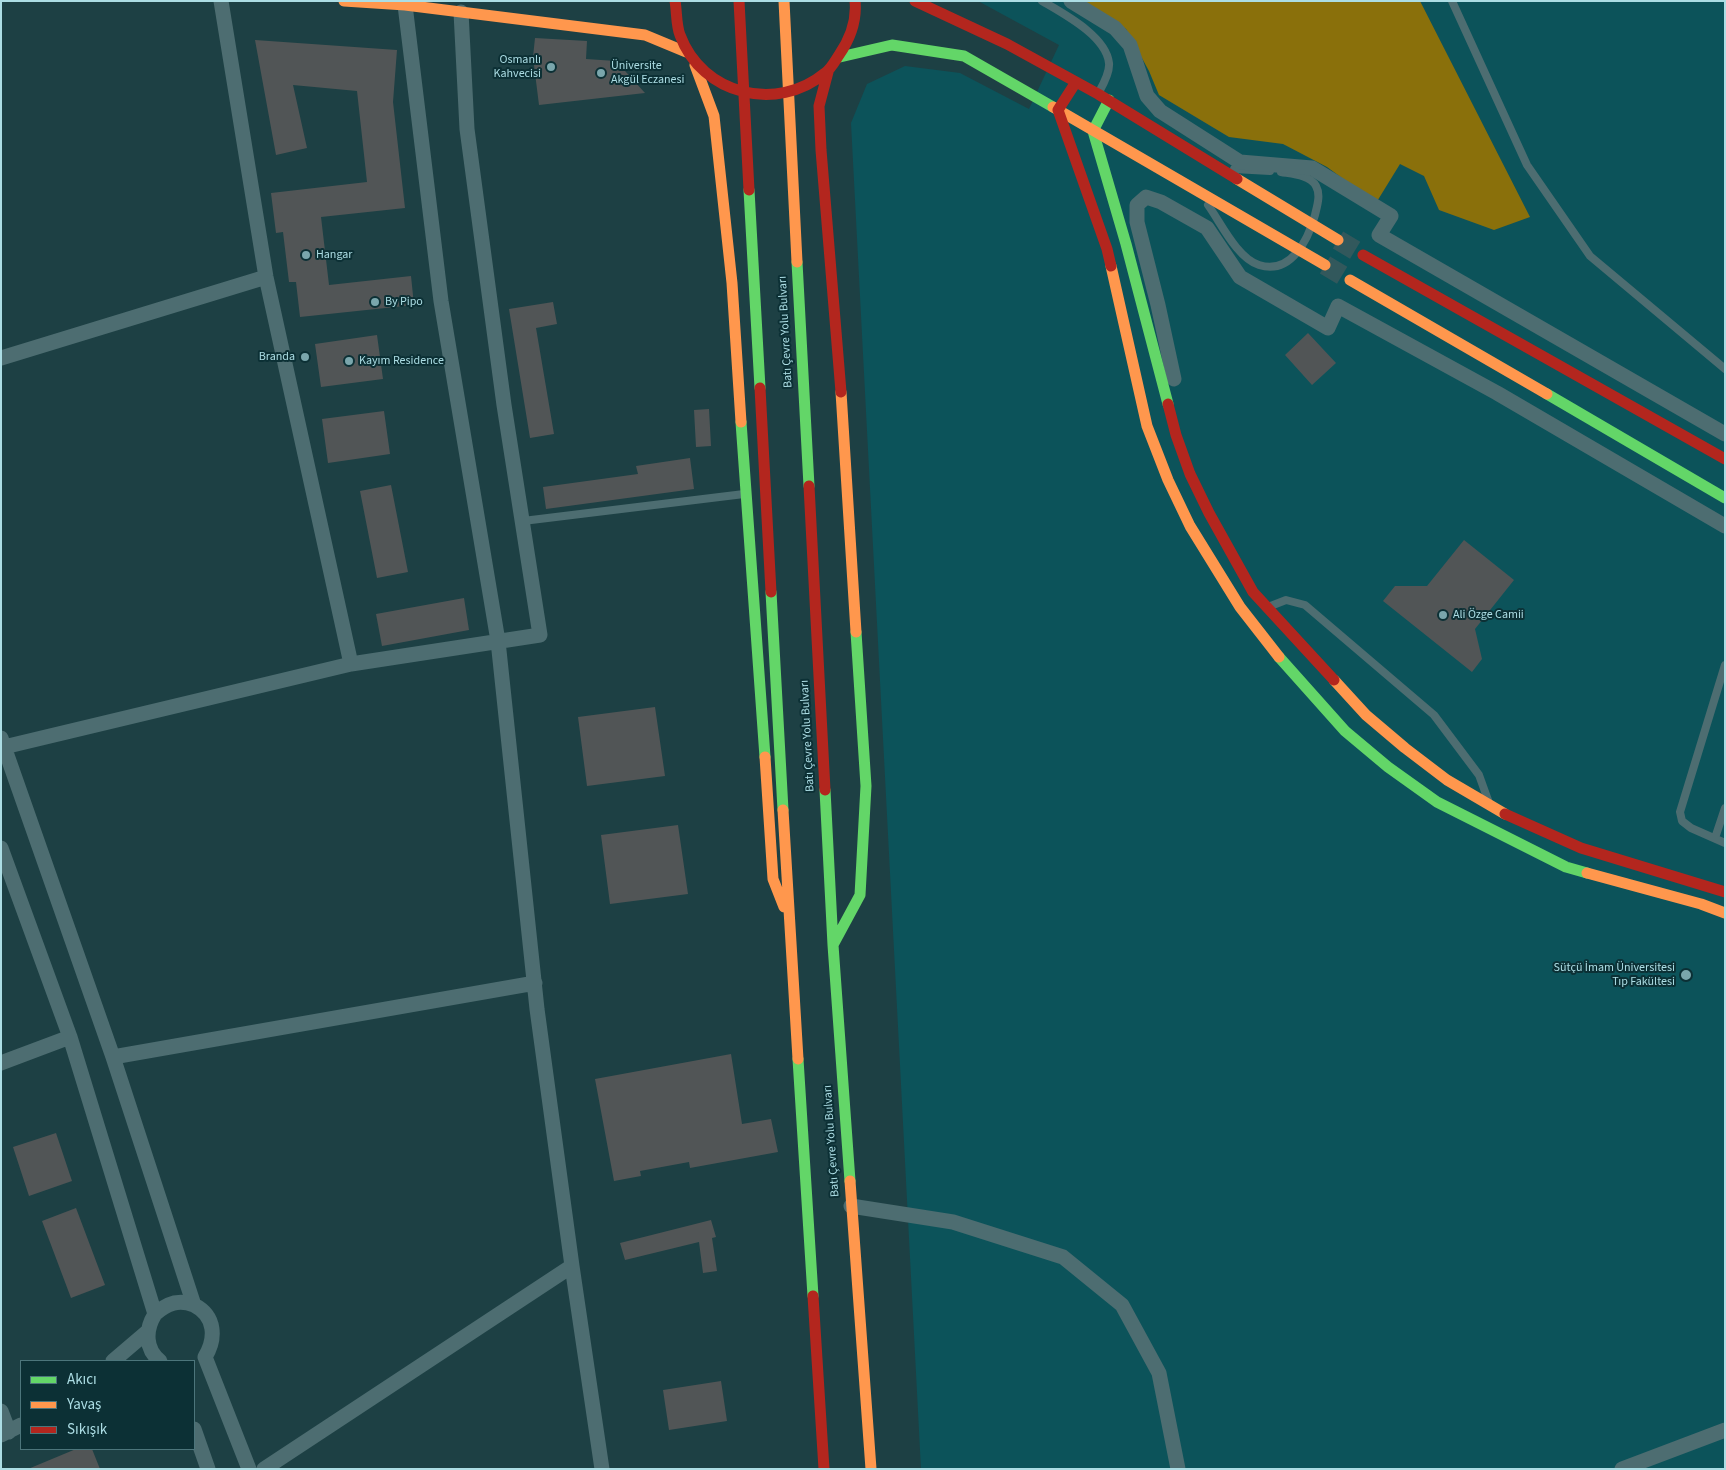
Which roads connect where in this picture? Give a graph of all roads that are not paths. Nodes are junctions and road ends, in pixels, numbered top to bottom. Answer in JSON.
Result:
{"nodes":[{"id":1,"x":221,"y":1,"type":"edge"},
{"id":2,"x":344,"y":1,"type":"edge"},
{"id":3,"x":675,"y":1,"type":"edge"},
{"id":4,"x":739,"y":1,"type":"edge"},
{"id":5,"x":784,"y":1,"type":"edge"},
{"id":6,"x":855,"y":1,"type":"edge"},
{"id":7,"x":915,"y":1,"type":"edge"},
{"id":8,"x":1042,"y":1,"type":"edge"},
{"id":9,"x":1071,"y":1,"type":"edge"},
{"id":10,"x":1452,"y":1,"type":"edge"},
{"id":11,"x":405,"y":5,"type":"junction"},
{"id":12,"x":461,"y":12,"type":"junction"},
{"id":13,"x":686,"y":52,"type":"junction"},
{"id":14,"x":840,"y":57,"type":"junction"},
{"id":15,"x":696,"y":65,"type":"junction"},
{"id":16,"x":828,"y":72,"type":"junction"},
{"id":17,"x":1076,"y":82,"type":"junction"},
{"id":18,"x":1098,"y":94,"type":"junction"},
{"id":19,"x":1109,"y":100,"type":"junction"},
{"id":20,"x":1058,"y":110,"type":"junction"},
{"id":21,"x":1093,"y":130,"type":"junction"},
{"id":22,"x":1219,"y":168,"type":"junction"},
{"id":23,"x":1200,"y":193,"type":"junction"},
{"id":24,"x":1312,"y":225,"type":"junction"},
{"id":25,"x":1338,"y":240,"type":"tunnel mouth"},
{"id":26,"x":1299,"y":251,"type":"junction"},
{"id":27,"x":1363,"y":255,"type":"tunnel mouth"},
{"id":28,"x":1325,"y":265,"type":"tunnel mouth"},
{"id":29,"x":266,"y":277,"type":"junction"},
{"id":30,"x":1350,"y":280,"type":"tunnel mouth"},
{"id":31,"x":1,"y":358,"type":"edge"},
{"id":32,"x":1725,"y":369,"type":"edge"},
{"id":33,"x":1174,"y":379,"type":"dead end"},
{"id":34,"x":1725,"y":434,"type":"edge"},
{"id":35,"x":1725,"y":460,"type":"edge"},
{"id":36,"x":745,"y":494,"type":"junction"},
{"id":37,"x":1725,"y":498,"type":"edge"},
{"id":38,"x":523,"y":521,"type":"junction"},
{"id":39,"x":1725,"y":526,"type":"edge"},
{"id":40,"x":1258,"y":613,"type":"junction"},
{"id":41,"x":498,"y":641,"type":"junction"},
{"id":42,"x":351,"y":664,"type":"junction"},
{"id":43,"x":1725,"y":665,"type":"edge"},
{"id":44,"x":3,"y":742,"type":"edge"},
{"id":45,"x":1490,"y":805,"type":"junction"},
{"id":46,"x":1725,"y":808,"type":"edge"},
{"id":47,"x":1715,"y":838,"type":"junction"},
{"id":48,"x":1725,"y":843,"type":"edge"},
{"id":49,"x":1,"y":848,"type":"edge"},
{"id":50,"x":1725,"y":892,"type":"edge"},
{"id":51,"x":1725,"y":913,"type":"edge"},
{"id":52,"x":789,"y":921,"type":"junction"},
{"id":53,"x":832,"y":945,"type":"junction"},
{"id":54,"x":535,"y":983,"type":"junction"},
{"id":55,"x":70,"y":1037,"type":"junction"},
{"id":56,"x":113,"y":1057,"type":"junction"},
{"id":57,"x":1,"y":1063,"type":"edge"},
{"id":58,"x":851,"y":1206,"type":"junction"},
{"id":59,"x":572,"y":1266,"type":"junction"},
{"id":60,"x":194,"y":1305,"type":"junction"},
{"id":61,"x":154,"y":1314,"type":"junction"},
{"id":62,"x":147,"y":1332,"type":"junction"},
{"id":63,"x":114,"y":1360,"type":"edge"},
{"id":64,"x":159,"y":1360,"type":"edge"},
{"id":65,"x":199,"y":1361,"type":"edge"},
{"id":66,"x":1,"y":1411,"type":"edge"},
{"id":67,"x":1725,"y":1430,"type":"edge"},
{"id":68,"x":10,"y":1431,"type":"edge"},
{"id":69,"x":195,"y":1432,"type":"edge"},
{"id":70,"x":208,"y":1469,"type":"edge"},
{"id":71,"x":249,"y":1469,"type":"edge"},
{"id":72,"x":264,"y":1469,"type":"edge"},
{"id":73,"x":602,"y":1469,"type":"edge"},
{"id":74,"x":824,"y":1469,"type":"edge"},
{"id":75,"x":871,"y":1469,"type":"edge"},
{"id":76,"x":1178,"y":1469,"type":"edge"},
{"id":77,"x":1622,"y":1469,"type":"edge"}],
"edges":[{"from":1,"to":29,"type":"street"},
{"from":2,"to":11,"type":"main road"},
{"from":3,"to":13,"type":"main road"},
{"from":4,"to":52,"type":"main road"},
{"from":5,"to":53,"type":"main road","name":"Batı Çevre Yolu Bulvarı"},
{"from":6,"to":14,"type":"main road"},
{"from":7,"to":17,"type":"main road"},
{"from":8,"to":18,"type":"lane"},
{"from":9,"to":34,"type":"street"},
{"from":10,"to":32,"type":"lane"},
{"from":11,"to":12,"type":"main road"},
{"from":11,"to":41,"type":"street"},
{"from":12,"to":13,"type":"main road"},
{"from":12,"to":38,"type":"street"},
{"from":13,"to":15,"type":"main road"},
{"from":14,"to":16,"type":"main road"},
{"from":14,"to":20,"type":"main road"},
{"from":15,"to":16,"type":"main road"},
{"from":15,"to":36,"type":"main road"},
{"from":16,"to":53,"type":"main road"},
{"from":17,"to":18,"type":"main road"},
{"from":17,"to":20,"type":"main road"},
{"from":18,"to":19,"type":"main road"},
{"from":19,"to":21,"type":"main road"},
{"from":19,"to":22,"type":"main road"},
{"from":20,"to":21,"type":"main road"},
{"from":20,"to":40,"type":"main road"},
{"from":21,"to":23,"type":"main road"},
{"from":21,"to":40,"type":"main road"},
{"from":22,"to":24,"type":"main road"},
{"from":22,"to":24,"type":"lane"},
{"from":23,"to":26,"type":"main road"},
{"from":23,"to":26,"type":"lane"},
{"from":24,"to":25,"type":"main road"},
{"from":24,"to":26,"type":"lane"},
{"from":26,"to":28,"type":"main road"},
{"from":27,"to":35,"type":"main road"},
{"from":29,"to":31,"type":"street"},
{"from":29,"to":42,"type":"street"},
{"from":30,"to":37,"type":"main road"},
{"from":33,"to":39,"type":"street"},
{"from":36,"to":38,"type":"lane"},
{"from":36,"to":52,"type":"main road"},
{"from":38,"to":41,"type":"street"},
{"from":40,"to":45,"type":"main road"},
{"from":40,"to":45,"type":"lane"},
{"from":40,"to":51,"type":"main road"},
{"from":41,"to":42,"type":"street"},
{"from":41,"to":54,"type":"street"},
{"from":42,"to":44,"type":"street"},
{"from":43,"to":47,"type":"lane"},
{"from":44,"to":56,"type":"street"},
{"from":45,"to":50,"type":"main road"},
{"from":46,"to":47,"type":"lane"},
{"from":47,"to":48,"type":"lane"},
{"from":49,"to":55,"type":"street"},
{"from":52,"to":74,"type":"main road"},
{"from":53,"to":58,"type":"main road","name":"Batı Çevre Yolu Bulvarı"},
{"from":54,"to":56,"type":"street"},
{"from":54,"to":59,"type":"street"},
{"from":55,"to":57,"type":"street"},
{"from":55,"to":61,"type":"street"},
{"from":56,"to":60,"type":"street"},
{"from":58,"to":75,"type":"main road","name":"Batı Çevre Yolu Bulvarı"},
{"from":58,"to":76,"type":"street"},
{"from":59,"to":72,"type":"street"},
{"from":59,"to":73,"type":"street"},
{"from":60,"to":61,"type":"street"},
{"from":60,"to":65,"type":"street"},
{"from":61,"to":62,"type":"street"},
{"from":62,"to":63,"type":"street"},
{"from":62,"to":64,"type":"street"},
{"from":65,"to":71,"type":"street"},
{"from":66,"to":68,"type":"street"},
{"from":67,"to":77,"type":"street"},
{"from":69,"to":70,"type":"street"}]}
